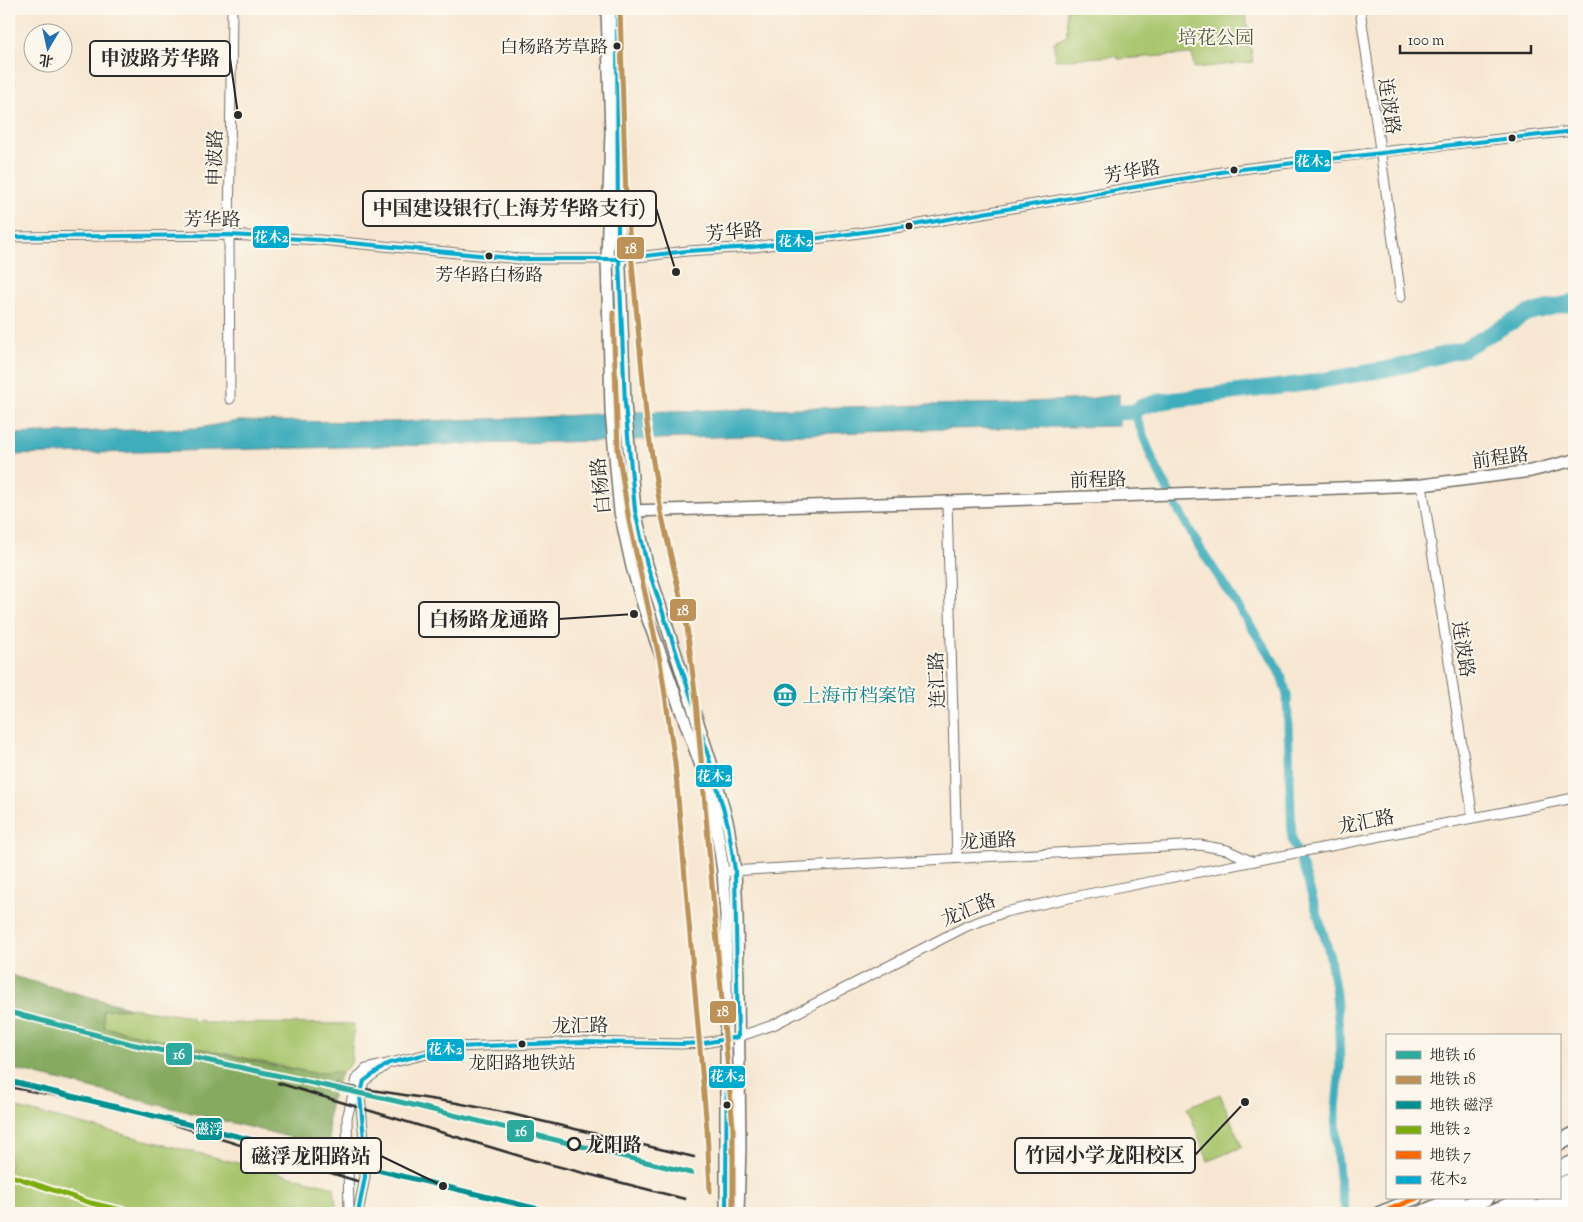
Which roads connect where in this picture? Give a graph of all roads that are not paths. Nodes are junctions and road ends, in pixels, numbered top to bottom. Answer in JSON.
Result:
{"nodes":[{"id":1,"x":232,"y":9,"type":"edge"},
{"id":2,"x":607,"y":9,"type":"edge"},
{"id":3,"x":617,"y":9,"type":"edge"},
{"id":4,"x":1360,"y":9,"type":"edge"},
{"id":5,"x":1574,"y":131,"type":"edge"},
{"id":6,"x":1380,"y":152,"type":"junction"},
{"id":7,"x":229,"y":235,"type":"junction"},
{"id":8,"x":9,"y":237,"type":"edge"},
{"id":9,"x":607,"y":259,"type":"junction"},
{"id":10,"x":620,"y":259,"type":"junction"},
{"id":11,"x":1401,"y":296,"type":"dead end"},
{"id":12,"x":230,"y":399,"type":"dead end"},
{"id":13,"x":1574,"y":460,"type":"edge"},
{"id":14,"x":1422,"y":485,"type":"junction"},
{"id":15,"x":947,"y":502,"type":"junction"},
{"id":16,"x":635,"y":510,"type":"junction"},
{"id":17,"x":620,"y":512,"type":"junction"},
{"id":18,"x":1574,"y":798,"type":"edge"},
{"id":19,"x":1473,"y":818,"type":"junction"},
{"id":20,"x":957,"y":858,"type":"junction"},
{"id":21,"x":1251,"y":862,"type":"junction"},
{"id":22,"x":729,"y":871,"type":"junction"},
{"id":23,"x":732,"y":1038,"type":"junction"},
{"id":24,"x":389,"y":1063,"type":"junction"},
{"id":25,"x":1574,"y":1134,"type":"edge"},
{"id":26,"x":1560,"y":1139,"type":"edge"},
{"id":27,"x":1560,"y":1142,"type":"edge"},
{"id":28,"x":1574,"y":1163,"type":"edge"},
{"id":29,"x":1560,"y":1169,"type":"edge"},
{"id":30,"x":1574,"y":1180,"type":"edge"},
{"id":31,"x":1560,"y":1186,"type":"edge"},
{"id":32,"x":1574,"y":1196,"type":"edge"},
{"id":33,"x":1411,"y":1200,"type":"edge"},
{"id":34,"x":1452,"y":1200,"type":"edge"},
{"id":35,"x":1481,"y":1200,"type":"edge"},
{"id":36,"x":1523,"y":1200,"type":"edge"},
{"id":37,"x":1574,"y":1202,"type":"edge"},
{"id":38,"x":349,"y":1213,"type":"edge"},
{"id":39,"x":358,"y":1213,"type":"edge"},
{"id":40,"x":726,"y":1213,"type":"edge"},
{"id":41,"x":738,"y":1213,"type":"edge"},
{"id":42,"x":1379,"y":1213,"type":"edge"},
{"id":43,"x":1423,"y":1213,"type":"edge"},
{"id":44,"x":1450,"y":1213,"type":"edge"},
{"id":45,"x":1491,"y":1213,"type":"edge"},
{"id":46,"x":1524,"y":1213,"type":"edge"},
{"id":47,"x":1550,"y":1213,"type":"edge"}],
"edges":[{"from":1,"to":7,"type":"street","name":"申波路"},
{"from":2,"to":9,"type":"main road","name":"白杨路"},
{"from":3,"to":10,"type":"main road","name":"白杨路"},
{"from":4,"to":6,"type":"street","name":"连波路"},
{"from":5,"to":6,"type":"street","name":"芳华路"},
{"from":6,"to":10,"type":"street","name":"芳华路"},
{"from":6,"to":11,"type":"street","name":"连波路"},
{"from":7,"to":8,"type":"street","name":"芳华路"},
{"from":7,"to":9,"type":"street","name":"芳华路"},
{"from":7,"to":12,"type":"street","name":"申波路"},
{"from":9,"to":10,"type":"street","name":"芳华路"},
{"from":9,"to":17,"type":"main road","name":"白杨路"},
{"from":10,"to":16,"type":"main road","name":"白杨路"},
{"from":13,"to":14,"type":"main road","name":"前程路"},
{"from":14,"to":15,"type":"main road","name":"前程路"},
{"from":14,"to":19,"type":"street","name":"连波路"},
{"from":15,"to":16,"type":"main road","name":"前程路"},
{"from":15,"to":20,"type":"street","name":"连汇路"},
{"from":16,"to":17,"type":"main road","name":"前程路"},
{"from":16,"to":22,"type":"main road","name":"白杨路"},
{"from":17,"to":22,"type":"main road","name":"白杨路"},
{"from":18,"to":19,"type":"street","name":"龙汇路"},
{"from":19,"to":21,"type":"street","name":"龙汇路"},
{"from":20,"to":21,"type":"street","name":"龙通路"},
{"from":20,"to":22,"type":"street","name":"龙通路"},
{"from":21,"to":23,"type":"street","name":"龙汇路"},
{"from":22,"to":23,"type":"main road","name":"白杨路"},
{"from":23,"to":24,"type":"street","name":"龙汇路"},
{"from":23,"to":40,"type":"main road","name":"白杨路"},
{"from":23,"to":41,"type":"main road","name":"白杨路"},
{"from":24,"to":38,"type":"street","name":"龙汇路"},
{"from":24,"to":39,"type":"street","name":"龙汇路"},
{"from":25,"to":26,"type":"main road"},
{"from":25,"to":27,"type":"highway"},
{"from":28,"to":29,"type":"highway"},
{"from":30,"to":31,"type":"highway"},
{"from":32,"to":46,"type":"highway"},
{"from":33,"to":42,"type":"main road"},
{"from":34,"to":43,"type":"highway"},
{"from":35,"to":44,"type":"highway"},
{"from":36,"to":45,"type":"highway"},
{"from":37,"to":47,"type":"main road"}]}
